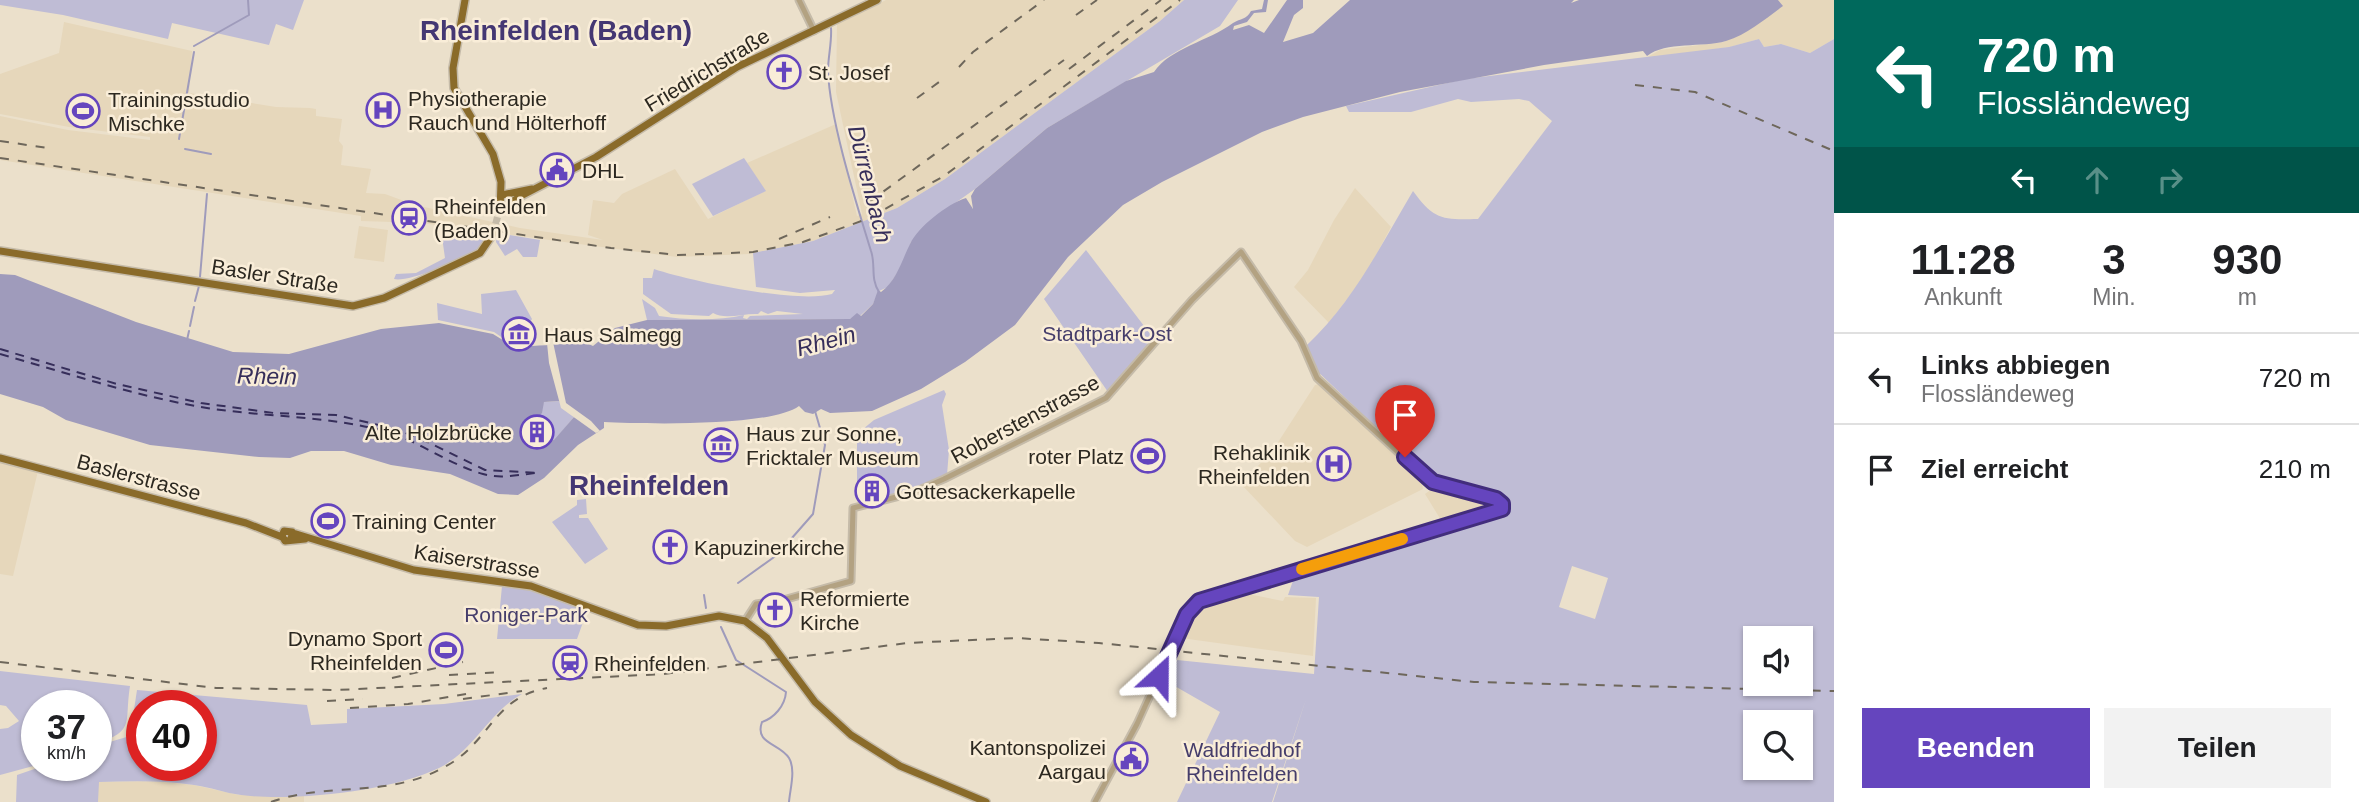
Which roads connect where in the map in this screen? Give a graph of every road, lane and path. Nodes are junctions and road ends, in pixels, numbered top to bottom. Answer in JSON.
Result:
{"nodes":[{"id":1,"x":465,"y":0,"type":"edge"},
{"id":2,"x":799,"y":0,"type":"edge"},
{"id":3,"x":877,"y":0,"type":"edge"},
{"id":4,"x":814,"y":31,"type":"junction"},
{"id":5,"x":501,"y":182,"type":"junction"},
{"id":6,"x":502,"y":194,"type":"junction"},
{"id":7,"x":517,"y":194,"type":"junction"},
{"id":8,"x":493,"y":234,"type":"tunnel mouth"},
{"id":9,"x":0,"y":251,"type":"edge"},
{"id":10,"x":0,"y":458,"type":"edge"},
{"id":11,"x":376,"y":559,"type":"joint"},
{"id":12,"x":746,"y":621,"type":"junction"},
{"id":13,"x":1095,"y":800,"type":"edge"},
{"id":14,"x":986,"y":802,"type":"edge"}],
"edges":[{"from":1,"to":5,"type":"main road"},
{"from":2,"to":4,"type":"street"},
{"from":3,"to":4,"type":"main road","name":"Friedrichstraße"},
{"from":4,"to":7,"type":"main road","name":"Friedrichstraße"},
{"from":5,"to":6,"type":"main road"},
{"from":5,"to":7,"type":"main road"},
{"from":6,"to":7,"type":"main road"},
{"from":6,"to":7,"type":"main road"},
{"from":8,"to":9,"type":"main road","name":"Basler Straße"},
{"from":10,"to":11,"type":"main road","name":"Baslerstrasse"},
{"from":11,"to":12,"type":"main road","name":"Kaiserstrasse"},
{"from":12,"to":13,"type":"street","name":"Roberstenstrasse","bridge":true},
{"from":12,"to":14,"type":"main road"}]}
